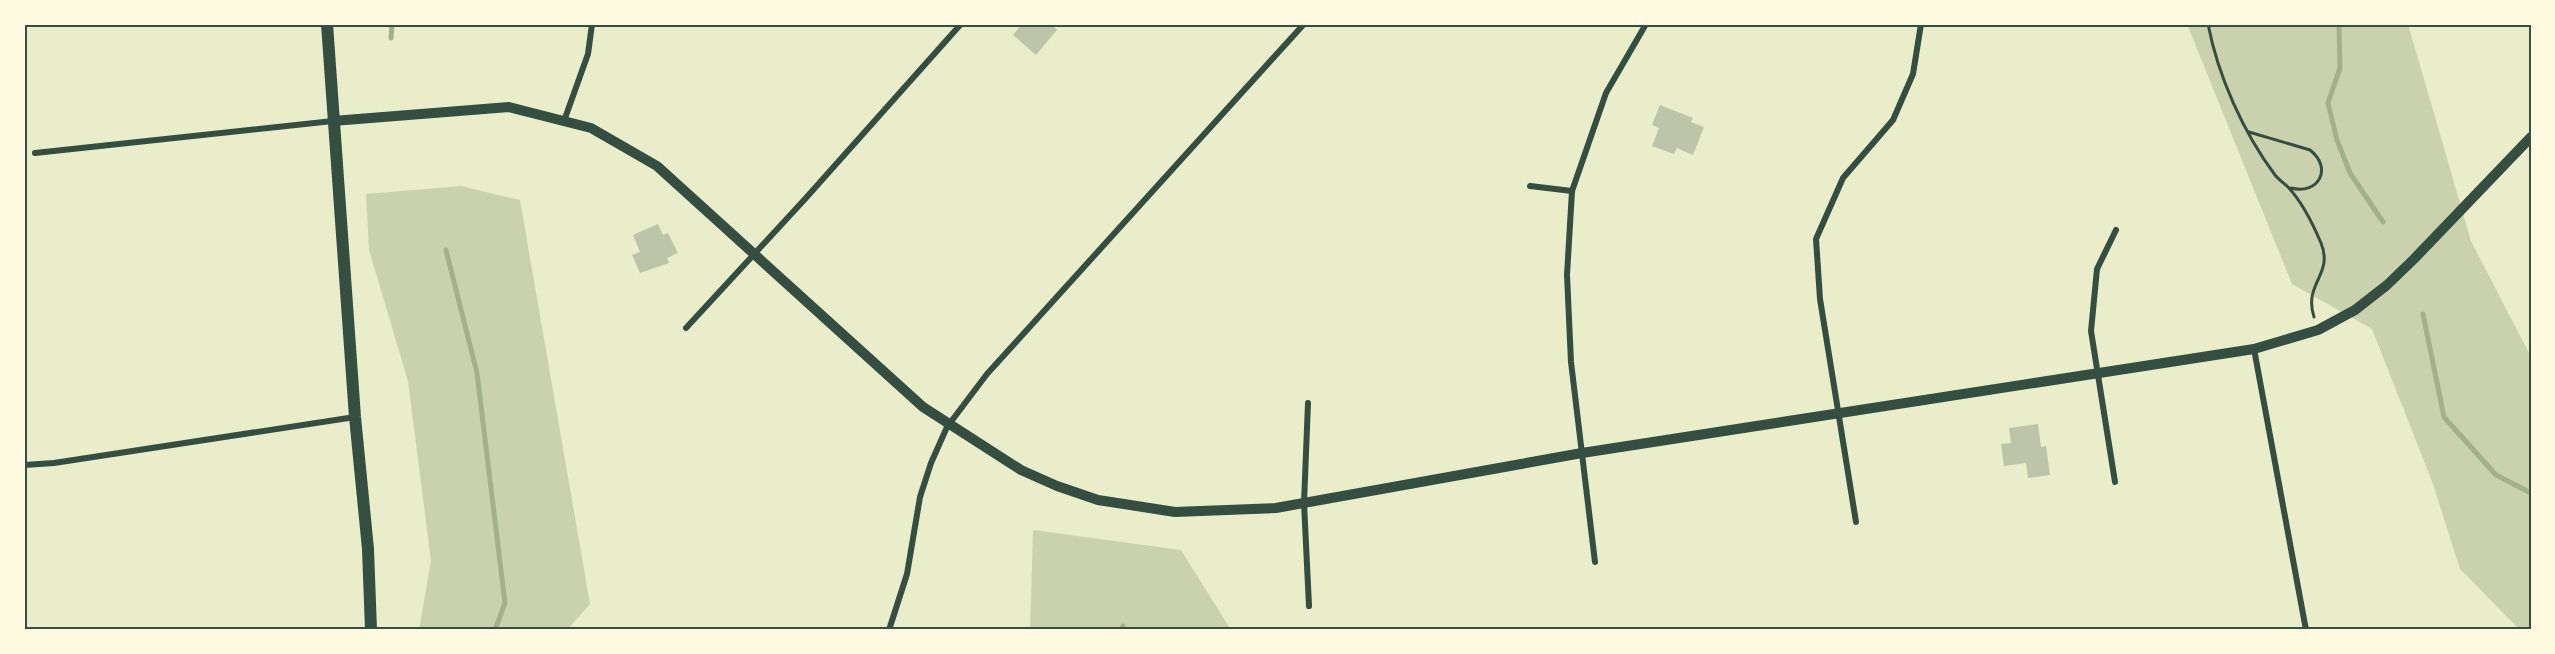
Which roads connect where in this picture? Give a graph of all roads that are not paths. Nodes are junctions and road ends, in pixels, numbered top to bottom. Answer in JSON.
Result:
{"nodes":[{"id":1,"x":327,"y":24,"type":"edge"},
{"id":2,"x":592,"y":24,"type":"edge"},
{"id":3,"x":961,"y":24,"type":"edge"},
{"id":4,"x":1304,"y":24,"type":"edge"},
{"id":5,"x":1646,"y":24,"type":"edge"},
{"id":6,"x":1922,"y":24,"type":"edge"},
{"id":7,"x":333,"y":121,"type":"junction"},
{"id":8,"x":564,"y":121,"type":"junction"},
{"id":9,"x":2531,"y":137,"type":"edge"},
{"id":10,"x":34,"y":153,"type":"dead end"},
{"id":11,"x":1530,"y":186,"type":"dead end"},
{"id":12,"x":1572,"y":191,"type":"junction"},
{"id":13,"x":2116,"y":231,"type":"dead end"},
{"id":14,"x":753,"y":255,"type":"junction"},
{"id":15,"x":686,"y":328,"type":"dead end"},
{"id":16,"x":2254,"y":349,"type":"junction"},
{"id":17,"x":2098,"y":374,"type":"junction"},
{"id":18,"x":1308,"y":403,"type":"dead end"},
{"id":19,"x":1838,"y":413,"type":"junction"},
{"id":20,"x":355,"y":417,"type":"junction"},
{"id":21,"x":950,"y":422,"type":"junction"},
{"id":22,"x":1582,"y":453,"type":"junction"},
{"id":23,"x":24,"y":465,"type":"edge"},
{"id":24,"x":2115,"y":482,"type":"dead end"},
{"id":25,"x":1304,"y":503,"type":"junction"},
{"id":26,"x":1856,"y":522,"type":"dead end"},
{"id":27,"x":1595,"y":562,"type":"dead end"},
{"id":28,"x":1309,"y":606,"type":"dead end"},
{"id":29,"x":370,"y":630,"type":"edge"},
{"id":30,"x":889,"y":630,"type":"edge"},
{"id":31,"x":2306,"y":630,"type":"edge"}],
"edges":[{"from":1,"to":7,"type":"main road"},
{"from":2,"to":8,"type":"street"},
{"from":3,"to":14,"type":"street"},
{"from":4,"to":21,"type":"street"},
{"from":5,"to":12,"type":"street"},
{"from":6,"to":19,"type":"street"},
{"from":7,"to":8,"type":"street"},
{"from":7,"to":10,"type":"street"},
{"from":7,"to":20,"type":"main road"},
{"from":8,"to":14,"type":"street"},
{"from":9,"to":16,"type":"street"},
{"from":11,"to":12,"type":"street"},
{"from":12,"to":22,"type":"street"},
{"from":13,"to":17,"type":"street"},
{"from":14,"to":15,"type":"street"},
{"from":14,"to":21,"type":"street"},
{"from":16,"to":17,"type":"street"},
{"from":16,"to":31,"type":"street"},
{"from":17,"to":19,"type":"street"},
{"from":17,"to":24,"type":"street"},
{"from":18,"to":25,"type":"street"},
{"from":19,"to":22,"type":"street"},
{"from":19,"to":26,"type":"street"},
{"from":20,"to":23,"type":"street"},
{"from":20,"to":29,"type":"main road"},
{"from":21,"to":25,"type":"street"},
{"from":21,"to":30,"type":"street"},
{"from":22,"to":25,"type":"street"},
{"from":22,"to":27,"type":"street"},
{"from":25,"to":28,"type":"street"}]}
